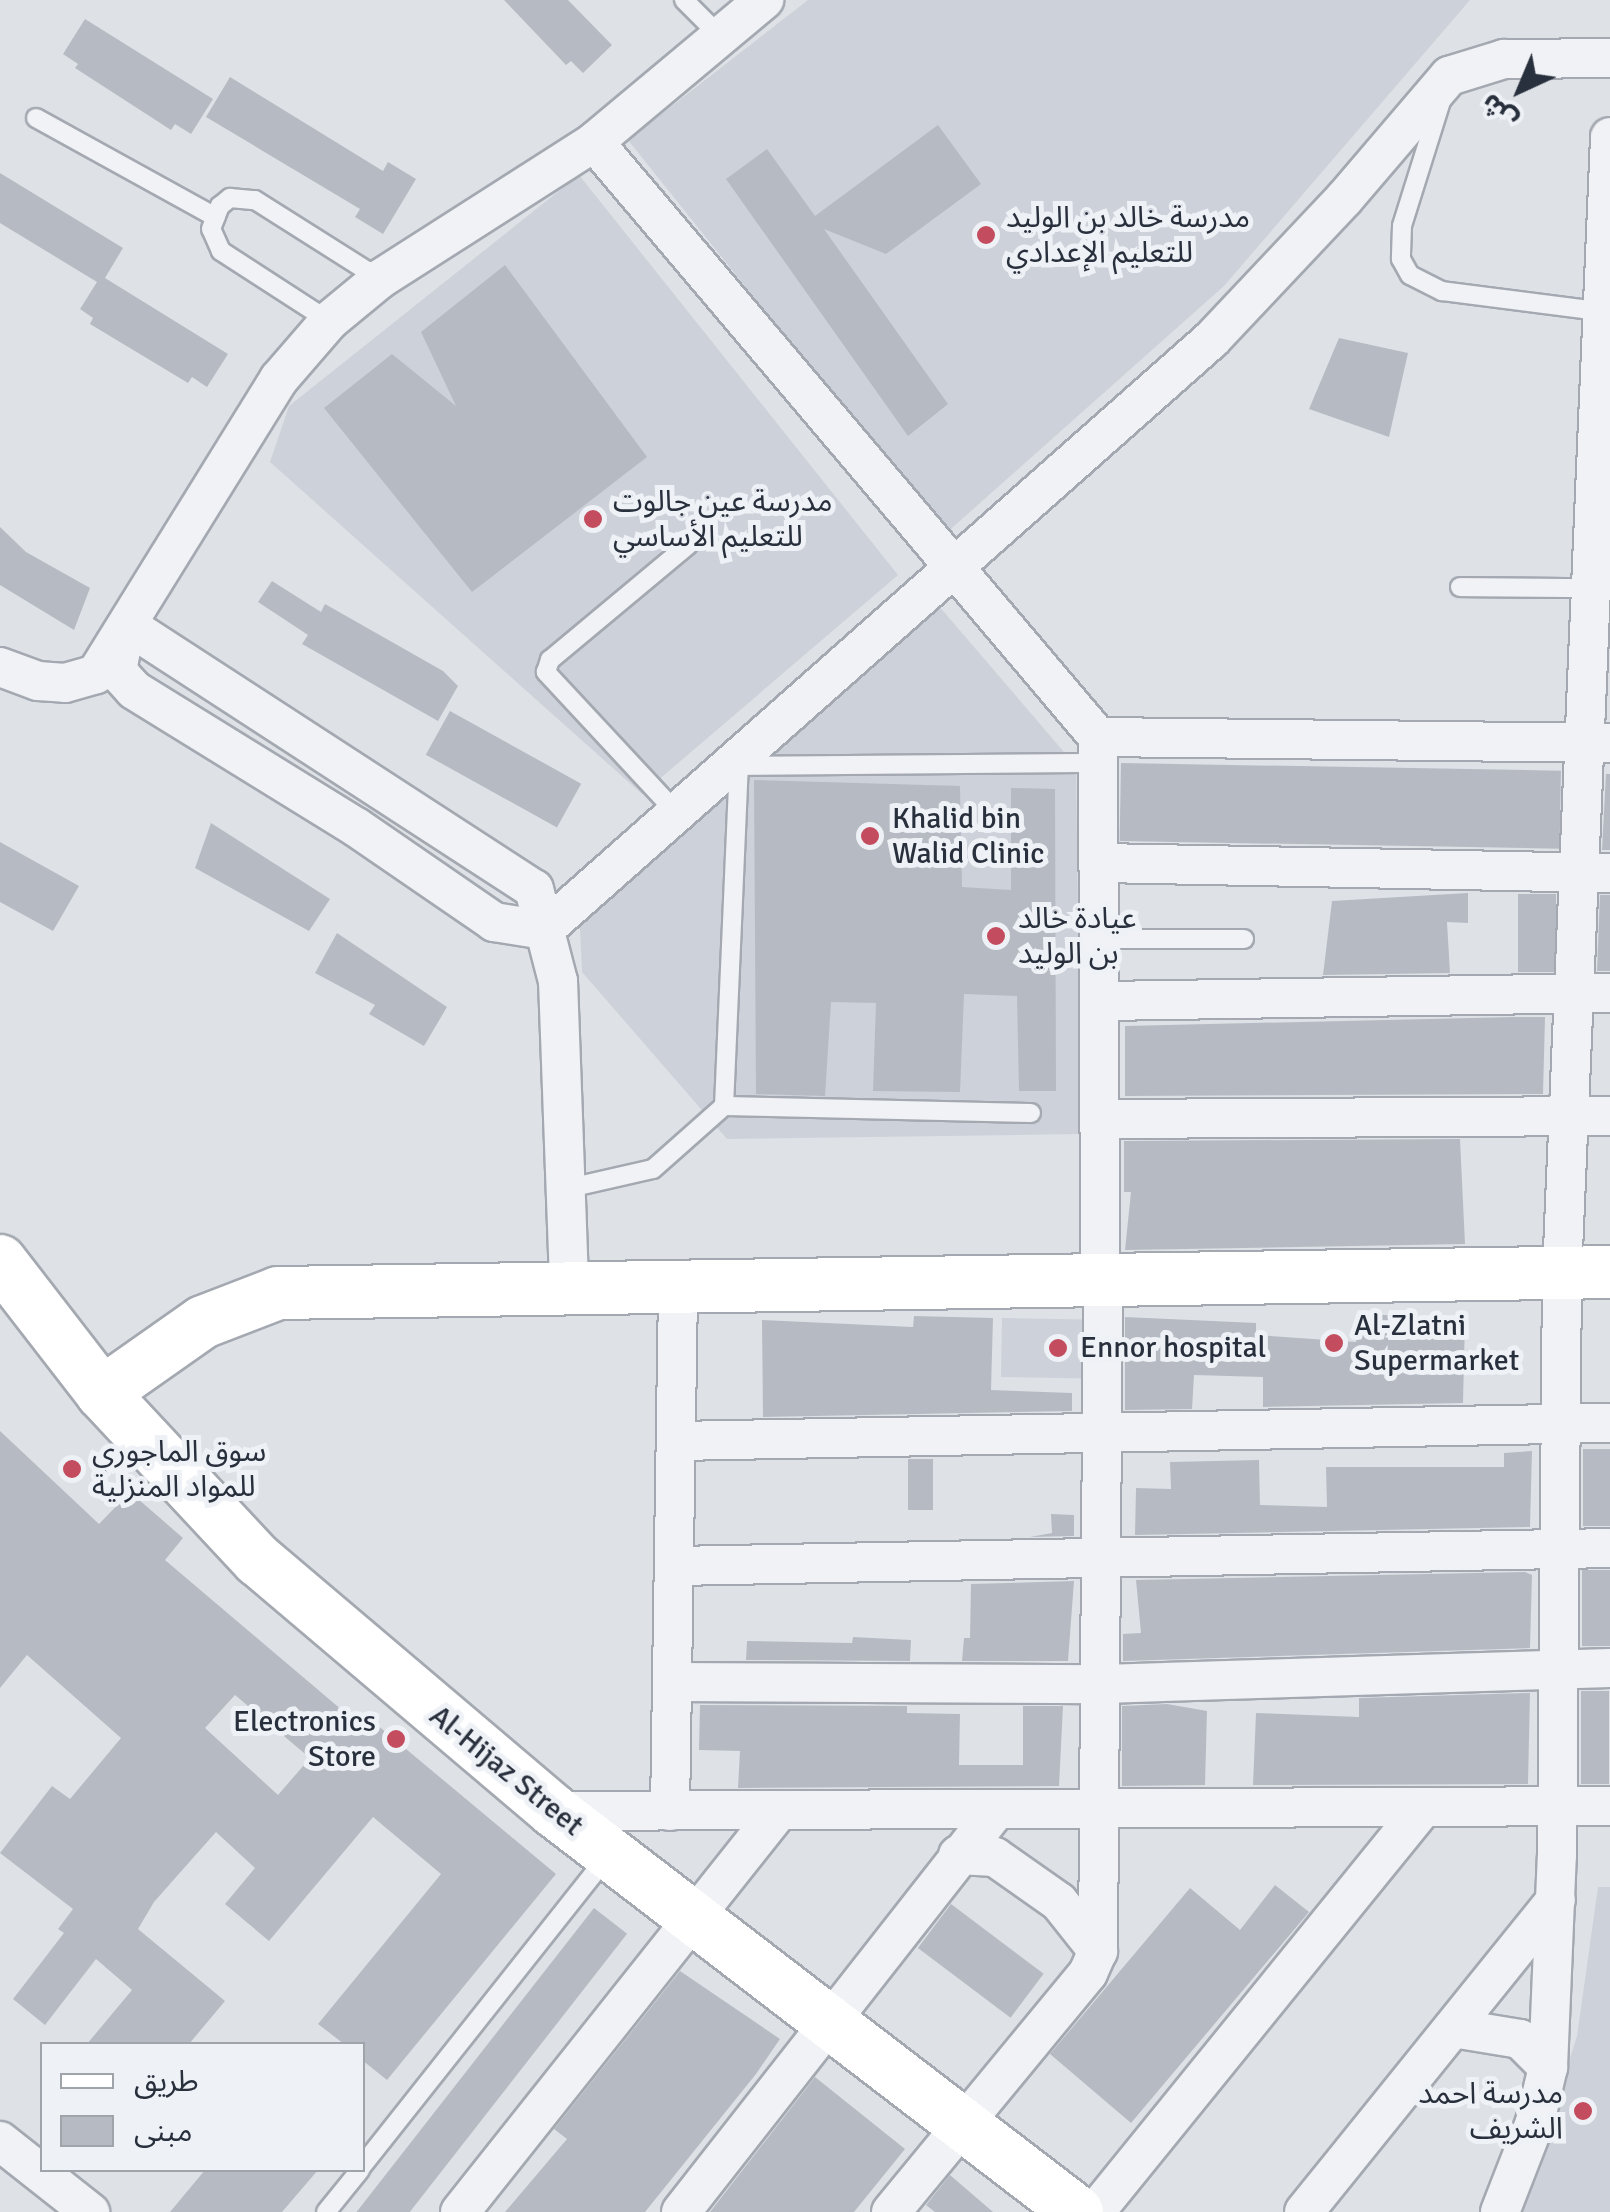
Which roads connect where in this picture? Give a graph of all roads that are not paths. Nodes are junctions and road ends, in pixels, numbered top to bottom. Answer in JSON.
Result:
{"nodes":[{"id":1,"x":684,"y":0,"type":"edge"},
{"id":2,"x":764,"y":0,"type":"edge"},
{"id":3,"x":720,"y":38,"type":"junction"},
{"id":4,"x":1610,"y":58,"type":"edge"},
{"id":5,"x":1449,"y":76,"type":"junction"},
{"id":6,"x":36,"y":118,"type":"dead end"},
{"id":7,"x":1610,"y":137,"type":"edge"},
{"id":8,"x":594,"y":142,"type":"junction"},
{"id":9,"x":215,"y":216,"type":"junction"},
{"id":10,"x":380,"y":279,"type":"junction"},
{"id":11,"x":329,"y":322,"type":"junction"},
{"id":12,"x":1602,"y":331,"type":"edge"},
{"id":13,"x":1601,"y":468,"type":"edge"},
{"id":14,"x":688,"y":545,"type":"dead end"},
{"id":15,"x":953,"y":569,"type":"junction"},
{"id":16,"x":1460,"y":587,"type":"dead end"},
{"id":17,"x":1598,"y":588,"type":"edge"},
{"id":18,"x":127,"y":625,"type":"junction"},
{"id":19,"x":0,"y":666,"type":"edge"},
{"id":20,"x":254,"y":706,"type":"junction"},
{"id":21,"x":1598,"y":743,"type":"edge"},
{"id":22,"x":225,"y":746,"type":"junction"},
{"id":23,"x":1100,"y":750,"type":"junction"},
{"id":24,"x":739,"y":759,"type":"junction"},
{"id":25,"x":674,"y":811,"type":"junction"},
{"id":26,"x":1101,"y":863,"type":"junction"},
{"id":27,"x":1596,"y":873,"type":"edge"},
{"id":28,"x":544,"y":930,"type":"junction"},
{"id":29,"x":1244,"y":939,"type":"dead end"},
{"id":30,"x":1102,"y":940,"type":"junction"},
{"id":31,"x":1594,"y":993,"type":"edge"},
{"id":32,"x":1104,"y":1001,"type":"junction"},
{"id":33,"x":724,"y":1106,"type":"junction"},
{"id":34,"x":1031,"y":1113,"type":"dead end"},
{"id":35,"x":1610,"y":1116,"type":"edge"},
{"id":36,"x":1571,"y":1117,"type":"junction"},
{"id":37,"x":1103,"y":1119,"type":"junction"},
{"id":38,"x":565,"y":1188,"type":"junction"},
{"id":39,"x":0,"y":1260,"type":"edge"},
{"id":40,"x":1102,"y":1272,"type":"junction"},
{"id":41,"x":1586,"y":1273,"type":"edge"},
{"id":42,"x":568,"y":1288,"type":"junction"},
{"id":43,"x":678,"y":1288,"type":"junction"},
{"id":44,"x":102,"y":1393,"type":"junction"},
{"id":45,"x":1610,"y":1422,"type":"edge"},
{"id":46,"x":1558,"y":1423,"type":"junction"},
{"id":47,"x":1105,"y":1437,"type":"junction"},
{"id":48,"x":676,"y":1442,"type":"junction"},
{"id":49,"x":1610,"y":1548,"type":"edge"},
{"id":50,"x":1558,"y":1550,"type":"junction"},
{"id":51,"x":1103,"y":1563,"type":"junction"},
{"id":52,"x":675,"y":1566,"type":"junction"},
{"id":53,"x":1610,"y":1668,"type":"edge"},
{"id":54,"x":1560,"y":1670,"type":"junction"},
{"id":55,"x":672,"y":1682,"type":"junction"},
{"id":56,"x":1103,"y":1684,"type":"junction"},
{"id":57,"x":1556,"y":1806,"type":"junction"},
{"id":58,"x":1610,"y":1806,"type":"edge"},
{"id":59,"x":670,"y":1810,"type":"junction"},
{"id":60,"x":1421,"y":1810,"type":"junction"},
{"id":61,"x":554,"y":1811,"type":"junction"},
{"id":62,"x":777,"y":1813,"type":"junction"},
{"id":63,"x":1102,"y":1813,"type":"junction"},
{"id":64,"x":992,"y":1814,"type":"junction"},
{"id":65,"x":610,"y":1852,"type":"junction"},
{"id":66,"x":958,"y":1855,"type":"junction"},
{"id":67,"x":1556,"y":1900,"type":"junction"},
{"id":68,"x":695,"y":1916,"type":"junction"},
{"id":69,"x":1098,"y":1951,"type":"junction"},
{"id":70,"x":834,"y":2020,"type":"junction"},
{"id":71,"x":1452,"y":2028,"type":"junction"},
{"id":72,"x":1548,"y":2068,"type":"junction"},
{"id":73,"x":964,"y":2120,"type":"junction"},
{"id":74,"x":0,"y":2141,"type":"edge"},
{"id":75,"x":365,"y":2163,"type":"edge"},
{"id":76,"x":358,"y":2172,"type":"edge"},
{"id":77,"x":90,"y":2212,"type":"edge"},
{"id":78,"x":326,"y":2212,"type":"edge"},
{"id":79,"x":460,"y":2212,"type":"edge"},
{"id":80,"x":681,"y":2212,"type":"edge"},
{"id":81,"x":891,"y":2212,"type":"edge"},
{"id":82,"x":1077,"y":2212,"type":"edge"},
{"id":83,"x":1095,"y":2212,"type":"edge"},
{"id":84,"x":1304,"y":2212,"type":"edge"},
{"id":85,"x":1500,"y":2212,"type":"edge"}],
"edges":[{"from":1,"to":3,"type":"lane"},
{"from":2,"to":3,"type":"street"},
{"from":3,"to":8,"type":"street"},
{"from":4,"to":5,"type":"street"},
{"from":5,"to":12,"type":"lane"},
{"from":5,"to":15,"type":"street"},
{"from":6,"to":9,"type":"lane"},
{"from":7,"to":12,"type":"street"},
{"from":8,"to":10,"type":"street"},
{"from":8,"to":15,"type":"street"},
{"from":9,"to":10,"type":"lane"},
{"from":9,"to":11,"type":"lane"},
{"from":10,"to":11,"type":"street"},
{"from":11,"to":18,"type":"street"},
{"from":12,"to":13,"type":"street"},
{"from":13,"to":17,"type":"street"},
{"from":14,"to":25,"type":"lane"},
{"from":15,"to":23,"type":"street"},
{"from":15,"to":24,"type":"street"},
{"from":16,"to":17,"type":"lane"},
{"from":17,"to":21,"type":"street"},
{"from":18,"to":19,"type":"street"},
{"from":18,"to":20,"type":"street"},
{"from":18,"to":22,"type":"street"},
{"from":20,"to":22,"type":"street"},
{"from":20,"to":28,"type":"street"},
{"from":21,"to":23,"type":"street"},
{"from":21,"to":27,"type":"street"},
{"from":22,"to":28,"type":"street"},
{"from":23,"to":24,"type":"lane"},
{"from":23,"to":26,"type":"street"},
{"from":24,"to":25,"type":"street"},
{"from":24,"to":33,"type":"lane"},
{"from":25,"to":28,"type":"street"},
{"from":26,"to":27,"type":"street"},
{"from":26,"to":30,"type":"street"},
{"from":27,"to":31,"type":"street"},
{"from":28,"to":38,"type":"street"},
{"from":29,"to":30,"type":"lane"},
{"from":30,"to":32,"type":"street"},
{"from":31,"to":32,"type":"street"},
{"from":31,"to":36,"type":"street"},
{"from":32,"to":37,"type":"street"},
{"from":33,"to":34,"type":"lane"},
{"from":33,"to":38,"type":"lane"},
{"from":35,"to":36,"type":"street"},
{"from":36,"to":37,"type":"street"},
{"from":36,"to":41,"type":"street"},
{"from":37,"to":40,"type":"street"},
{"from":38,"to":42,"type":"street"},
{"from":39,"to":44,"type":"street","name":"Al-Hijaz Street"},
{"from":40,"to":41,"type":"street"},
{"from":40,"to":43,"type":"street"},
{"from":40,"to":47,"type":"street"},
{"from":41,"to":46,"type":"street"},
{"from":42,"to":43,"type":"street"},
{"from":42,"to":44,"type":"street"},
{"from":43,"to":48,"type":"street"},
{"from":44,"to":61,"type":"street","name":"Al-Hijaz Street"},
{"from":45,"to":46,"type":"street"},
{"from":46,"to":47,"type":"street"},
{"from":46,"to":50,"type":"street"},
{"from":47,"to":48,"type":"street"},
{"from":47,"to":51,"type":"street"},
{"from":48,"to":52,"type":"street"},
{"from":49,"to":50,"type":"street"},
{"from":50,"to":51,"type":"street"},
{"from":50,"to":54,"type":"street"},
{"from":51,"to":52,"type":"street"},
{"from":51,"to":56,"type":"street"},
{"from":52,"to":55,"type":"street"},
{"from":53,"to":54,"type":"street"},
{"from":54,"to":56,"type":"street"},
{"from":54,"to":57,"type":"street"},
{"from":55,"to":56,"type":"street"},
{"from":55,"to":59,"type":"street"},
{"from":56,"to":63,"type":"street"},
{"from":57,"to":58,"type":"street"},
{"from":57,"to":60,"type":"street"},
{"from":57,"to":67,"type":"street"},
{"from":59,"to":61,"type":"street"},
{"from":59,"to":62,"type":"street"},
{"from":60,"to":63,"type":"street"},
{"from":60,"to":83,"type":"street"},
{"from":61,"to":65,"type":"street","name":"Al-Hijaz Street"},
{"from":62,"to":64,"type":"street"},
{"from":62,"to":68,"type":"street"},
{"from":63,"to":64,"type":"street"},
{"from":63,"to":69,"type":"street"},
{"from":64,"to":66,"type":"street"},
{"from":65,"to":68,"type":"street","name":"Al-Hijaz Street"},
{"from":65,"to":75,"type":"lane"},
{"from":66,"to":69,"type":"street"},
{"from":66,"to":70,"type":"street"},
{"from":67,"to":71,"type":"street"},
{"from":67,"to":72,"type":"street"},
{"from":68,"to":70,"type":"street","name":"Al-Hijaz Street"},
{"from":68,"to":79,"type":"street"},
{"from":69,"to":73,"type":"street"},
{"from":70,"to":73,"type":"street","name":"Al-Hijaz Street"},
{"from":70,"to":80,"type":"street"},
{"from":71,"to":72,"type":"street"},
{"from":71,"to":84,"type":"street"},
{"from":72,"to":85,"type":"street"},
{"from":73,"to":81,"type":"street"},
{"from":73,"to":82,"type":"street","name":"Al-Hijaz Street"},
{"from":74,"to":77,"type":"street"},
{"from":76,"to":78,"type":"lane"}]}
